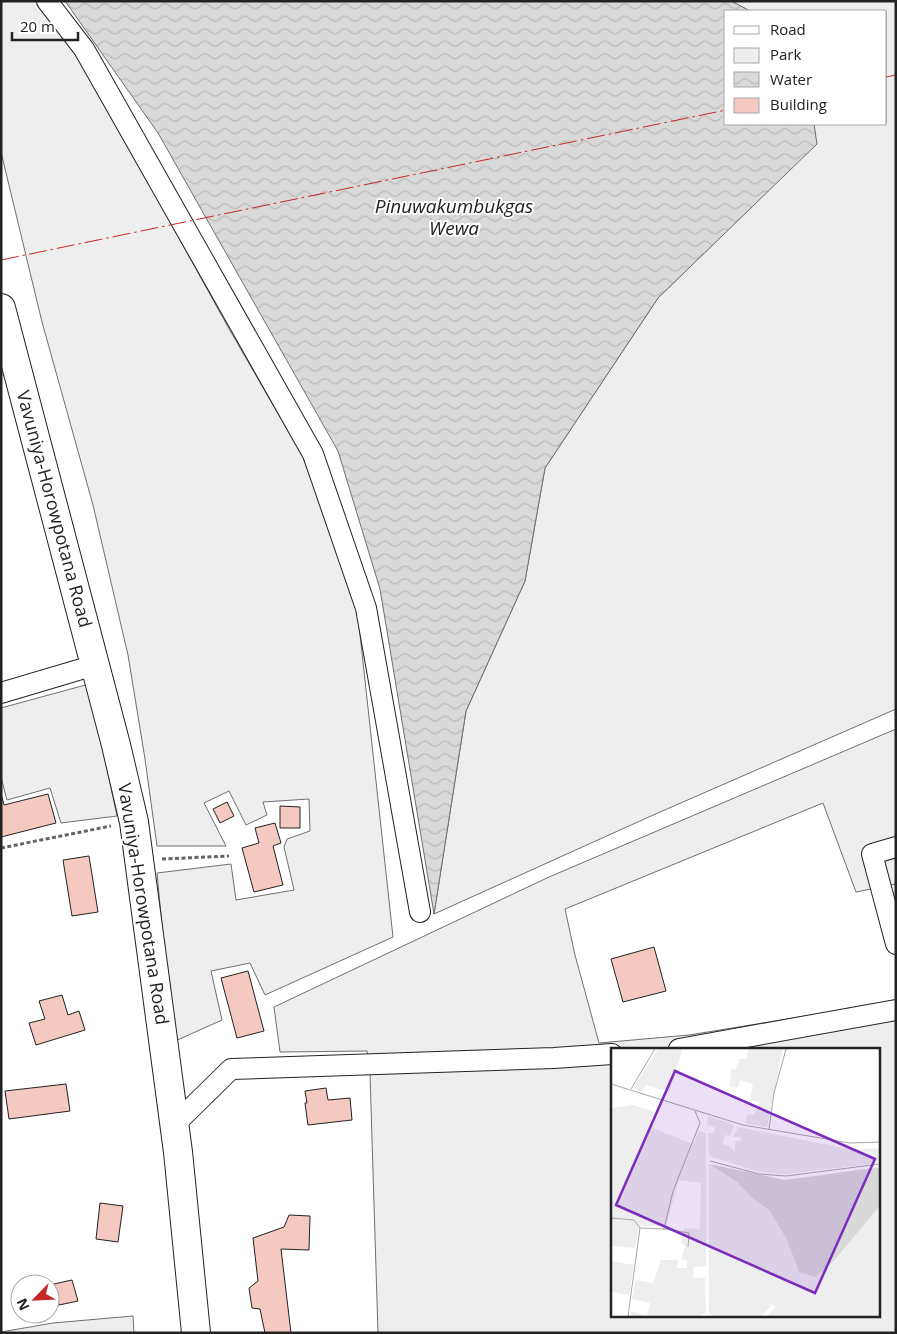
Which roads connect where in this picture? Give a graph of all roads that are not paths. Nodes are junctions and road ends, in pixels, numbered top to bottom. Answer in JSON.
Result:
{"nodes":[{"id":1,"x":47,"y":1,"type":"edge"},
{"id":2,"x":1,"y":308,"type":"edge"},
{"id":3,"x":95,"y":665,"type":"junction"},
{"id":4,"x":1,"y":693,"type":"edge"},
{"id":5,"x":896,"y":847,"type":"edge"},
{"id":6,"x":420,"y":912,"type":"dead end"},
{"id":7,"x":896,"y":944,"type":"edge"},
{"id":8,"x":896,"y":1010,"type":"edge"},
{"id":9,"x":685,"y":1048,"type":"edge"},
{"id":10,"x":611,"y":1054,"type":"edge"},
{"id":11,"x":174,"y":1124,"type":"junction"},
{"id":12,"x":196,"y":1333,"type":"edge"}],
"edges":[{"from":1,"to":6,"type":"street"},
{"from":2,"to":3,"type":"highway","name":"Vavuniya-Horowpotana Road"},
{"from":3,"to":4,"type":"street"},
{"from":3,"to":11,"type":"highway","name":"Vavuniya-Horowpotana Road"},
{"from":5,"to":7,"type":"street"},
{"from":8,"to":9,"type":"street"},
{"from":10,"to":11,"type":"street"},
{"from":11,"to":12,"type":"highway","name":"Vavuniya-Horowpotana Road"}]}
